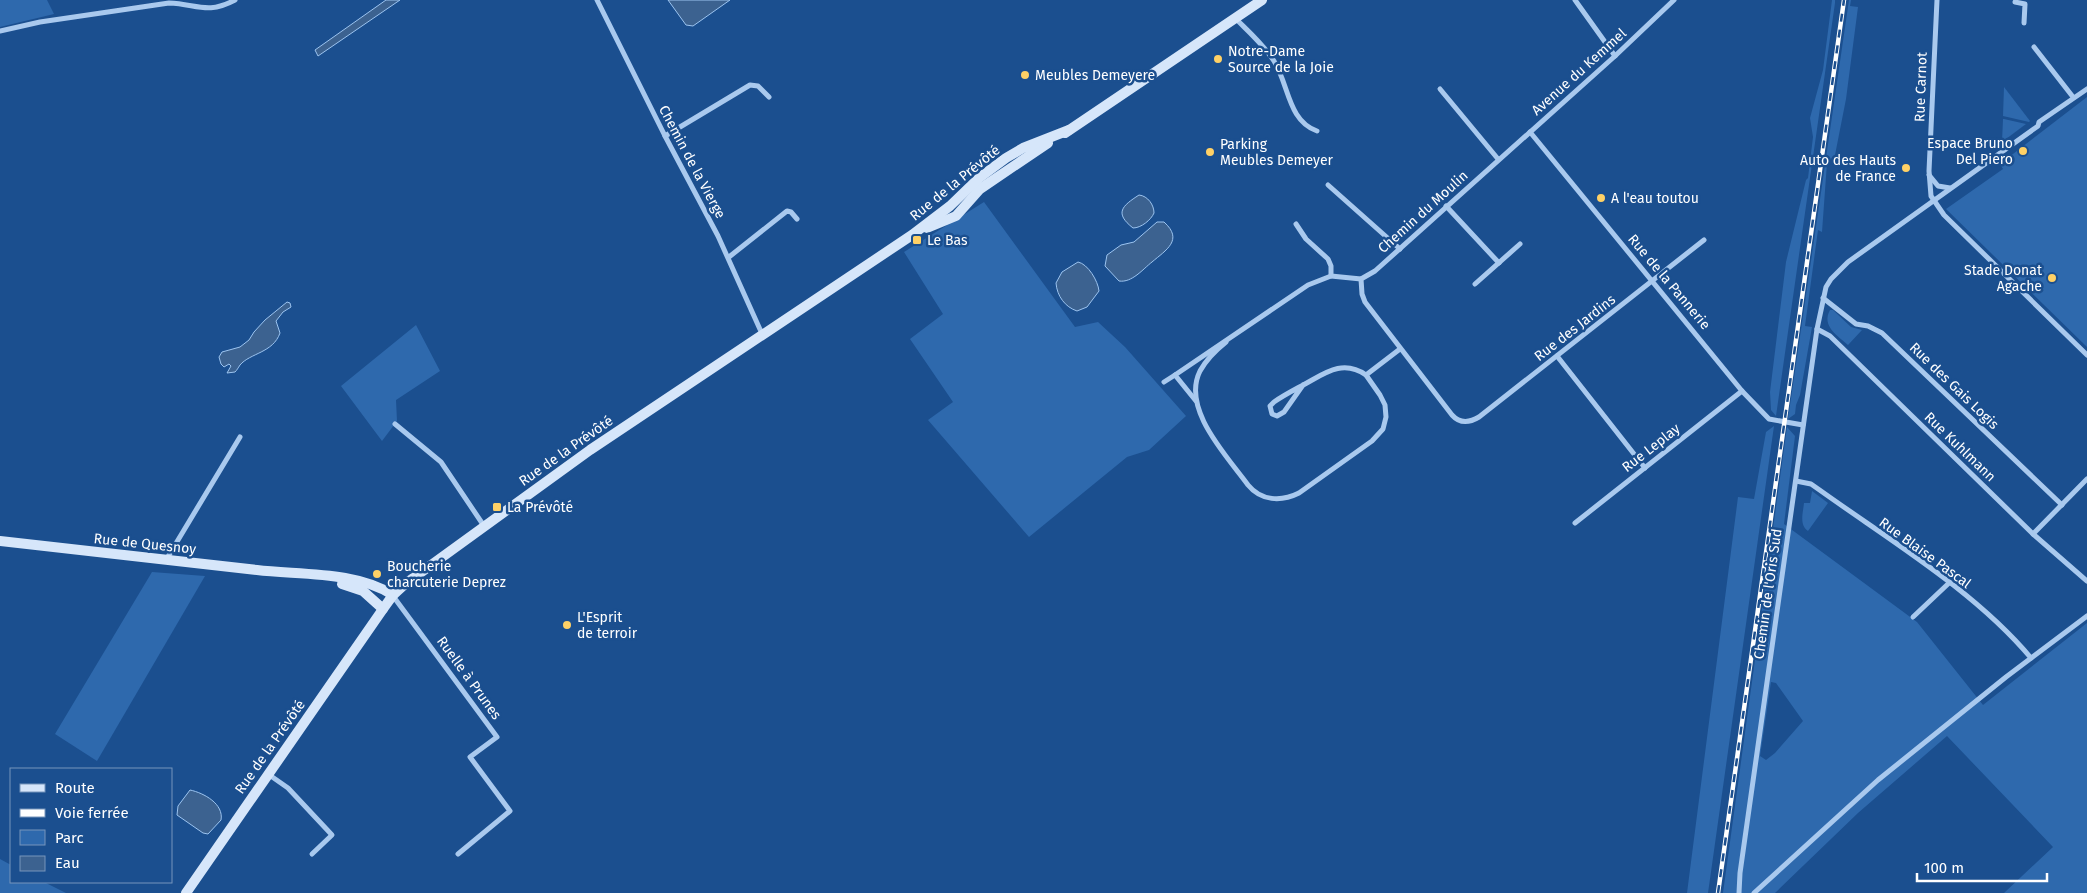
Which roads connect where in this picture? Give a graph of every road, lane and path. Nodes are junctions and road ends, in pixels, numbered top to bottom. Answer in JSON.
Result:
{"nodes":[{"id":1,"x":235,"y":0,"type":"edge"},
{"id":2,"x":597,"y":0,"type":"edge"},
{"id":3,"x":1262,"y":0,"type":"edge"},
{"id":4,"x":1575,"y":0,"type":"edge"},
{"id":5,"x":1674,"y":0,"type":"edge"},
{"id":6,"x":1936,"y":0,"type":"edge"},
{"id":7,"x":2031,"y":0,"type":"edge"},
{"id":8,"x":2015,"y":2,"type":"dead end"},
{"id":9,"x":2025,"y":4,"type":"junction"},
{"id":10,"x":1235,"y":18,"type":"junction"},
{"id":11,"x":2024,"y":23,"type":"dead end"},
{"id":12,"x":0,"y":31,"type":"edge"},
{"id":13,"x":2034,"y":47,"type":"dead end"},
{"id":14,"x":1615,"y":56,"type":"junction"},
{"id":15,"x":1440,"y":89,"type":"dead end"},
{"id":16,"x":2087,"y":89,"type":"edge"},
{"id":17,"x":769,"y":97,"type":"dead end"},
{"id":18,"x":2073,"y":97,"type":"junction"},
{"id":19,"x":1317,"y":131,"type":"dead end"},
{"id":20,"x":1530,"y":132,"type":"junction"},
{"id":21,"x":665,"y":136,"type":"junction"},
{"id":22,"x":1498,"y":159,"type":"junction"},
{"id":23,"x":1929,"y":174,"type":"junction"},
{"id":24,"x":1328,"y":185,"type":"dead end"},
{"id":25,"x":1951,"y":188,"type":"junction"},
{"id":26,"x":1933,"y":200,"type":"junction"},
{"id":27,"x":1446,"y":206,"type":"junction"},
{"id":28,"x":797,"y":219,"type":"dead end"},
{"id":29,"x":1296,"y":224,"type":"dead end"},
{"id":30,"x":1704,"y":240,"type":"dead end"},
{"id":31,"x":1520,"y":244,"type":"dead end"},
{"id":32,"x":1400,"y":249,"type":"junction"},
{"id":33,"x":729,"y":258,"type":"junction"},
{"id":34,"x":1499,"y":263,"type":"junction"},
{"id":35,"x":1331,"y":276,"type":"junction"},
{"id":36,"x":1361,"y":279,"type":"junction"},
{"id":37,"x":1653,"y":281,"type":"junction"},
{"id":38,"x":1475,"y":284,"type":"dead end"},
{"id":39,"x":1823,"y":298,"type":"junction"},
{"id":40,"x":1817,"y":330,"type":"junction"},
{"id":41,"x":763,"y":336,"type":"junction"},
{"id":42,"x":1226,"y":342,"type":"junction"},
{"id":43,"x":1400,"y":348,"type":"junction"},
{"id":44,"x":2087,"y":354,"type":"edge"},
{"id":45,"x":1557,"y":356,"type":"junction"},
{"id":46,"x":1175,"y":375,"type":"junction"},
{"id":47,"x":1366,"y":375,"type":"junction"},
{"id":48,"x":1164,"y":382,"type":"dead end"},
{"id":49,"x":1303,"y":385,"type":"junction"},
{"id":50,"x":1742,"y":391,"type":"junction"},
{"id":51,"x":1196,"y":402,"type":"junction"},
{"id":52,"x":395,"y":424,"type":"dead end"},
{"id":53,"x":1803,"y":425,"type":"junction"},
{"id":54,"x":240,"y":437,"type":"dead end"},
{"id":55,"x":1645,"y":468,"type":"junction"},
{"id":56,"x":2087,"y":479,"type":"edge"},
{"id":57,"x":1796,"y":481,"type":"junction"},
{"id":58,"x":2062,"y":505,"type":"junction"},
{"id":59,"x":1575,"y":523,"type":"dead end"},
{"id":60,"x":484,"y":526,"type":"junction"},
{"id":61,"x":2033,"y":534,"type":"junction"},
{"id":62,"x":0,"y":541,"type":"edge"},
{"id":63,"x":166,"y":560,"type":"junction"},
{"id":64,"x":288,"y":574,"type":"junction"},
{"id":65,"x":2087,"y":581,"type":"edge"},
{"id":66,"x":1949,"y":583,"type":"junction"},
{"id":67,"x":393,"y":595,"type":"junction"},
{"id":68,"x":383,"y":609,"type":"junction"},
{"id":69,"x":2087,"y":616,"type":"edge"},
{"id":70,"x":1913,"y":617,"type":"dead end"},
{"id":71,"x":2031,"y":658,"type":"junction"},
{"id":72,"x":268,"y":774,"type":"junction"},
{"id":73,"x":312,"y":854,"type":"dead end"},
{"id":74,"x":458,"y":854,"type":"dead end"},
{"id":75,"x":186,"y":893,"type":"edge"},
{"id":76,"x":1739,"y":893,"type":"edge"},
{"id":77,"x":1754,"y":893,"type":"edge"}],
"edges":[{"from":1,"to":12,"type":"street"},
{"from":2,"to":21,"type":"street","name":"Chemin de la Vierge"},
{"from":3,"to":10,"type":"street","name":"Rue de la Prévôté"},
{"from":4,"to":14,"type":"street"},
{"from":5,"to":14,"type":"street","name":"Avenue du Kemmel"},
{"from":6,"to":23,"type":"street","name":"Rue Carnot"},
{"from":7,"to":9,"type":"street"},
{"from":8,"to":9,"type":"street"},
{"from":9,"to":11,"type":"street"},
{"from":10,"to":19,"type":"street"},
{"from":10,"to":41,"type":"street","name":"Rue de la Prévôté"},
{"from":13,"to":18,"type":"street"},
{"from":14,"to":20,"type":"street","name":"Avenue du Kemmel"},
{"from":15,"to":22,"type":"street"},
{"from":16,"to":18,"type":"street","name":"Chemin de l'Oris Sud"},
{"from":17,"to":21,"type":"street"},
{"from":18,"to":25,"type":"street","name":"Chemin de l'Oris Sud"},
{"from":20,"to":22,"type":"street","name":"Avenue du Kemmel"},
{"from":20,"to":37,"type":"street","name":"Rue de la Pannerie"},
{"from":21,"to":33,"type":"street","name":"Chemin de la Vierge"},
{"from":22,"to":27,"type":"street","name":"Chemin du Moulin"},
{"from":23,"to":25,"type":"street"},
{"from":23,"to":26,"type":"street","name":"Rue Carnot"},
{"from":24,"to":32,"type":"street"},
{"from":25,"to":26,"type":"street","name":"Chemin de l'Oris Sud"},
{"from":26,"to":39,"type":"street","name":"Chemin de l'Oris Sud"},
{"from":26,"to":44,"type":"street"},
{"from":27,"to":32,"type":"street","name":"Chemin du Moulin"},
{"from":27,"to":34,"type":"street"},
{"from":28,"to":33,"type":"street"},
{"from":29,"to":35,"type":"street"},
{"from":30,"to":37,"type":"street","name":"Rue des Jardins"},
{"from":31,"to":34,"type":"street"},
{"from":32,"to":36,"type":"street","name":"Chemin du Moulin"},
{"from":33,"to":41,"type":"street","name":"Chemin de la Vierge"},
{"from":34,"to":38,"type":"street"},
{"from":35,"to":36,"type":"street"},
{"from":35,"to":42,"type":"street"},
{"from":36,"to":43,"type":"street"},
{"from":37,"to":45,"type":"street","name":"Rue des Jardins"},
{"from":37,"to":50,"type":"street","name":"Rue de la Pannerie"},
{"from":39,"to":40,"type":"street","name":"Chemin de l'Oris Sud"},
{"from":39,"to":58,"type":"street","name":"Rue des Gais Logis"},
{"from":40,"to":53,"type":"street","name":"Chemin de l'Oris Sud"},
{"from":40,"to":61,"type":"street","name":"Rue Kuhlmann"},
{"from":41,"to":60,"type":"street","name":"Rue de la Prévôté"},
{"from":42,"to":46,"type":"street"},
{"from":42,"to":51,"type":"street"},
{"from":43,"to":45,"type":"street","name":"Rue des Jardins"},
{"from":43,"to":47,"type":"street"},
{"from":45,"to":55,"type":"street"},
{"from":46,"to":48,"type":"street"},
{"from":46,"to":51,"type":"street"},
{"from":47,"to":49,"type":"street"},
{"from":47,"to":51,"type":"street"},
{"from":49,"to":49,"type":"street"},
{"from":50,"to":53,"type":"street","name":"Rue de la Pannerie"},
{"from":50,"to":55,"type":"street","name":"Rue Leplay"},
{"from":52,"to":60,"type":"street"},
{"from":53,"to":57,"type":"street","name":"Chemin de l'Oris Sud"},
{"from":54,"to":63,"type":"street"},
{"from":55,"to":59,"type":"street","name":"Rue Leplay"},
{"from":56,"to":58,"type":"street"},
{"from":57,"to":66,"type":"street","name":"Rue Blaise Pascal"},
{"from":57,"to":76,"type":"street","name":"Chemin de l'Oris Sud"},
{"from":58,"to":61,"type":"street"},
{"from":60,"to":67,"type":"street","name":"Rue de la Prévôté"},
{"from":61,"to":65,"type":"street","name":"Rue Kuhlmann"},
{"from":62,"to":63,"type":"street","name":"Rue de Quesnoy"},
{"from":63,"to":64,"type":"street","name":"Rue de Quesnoy"},
{"from":64,"to":67,"type":"street","name":"Rue de Quesnoy"},
{"from":64,"to":68,"type":"street","name":"Rue de Quesnoy"},
{"from":66,"to":70,"type":"street"},
{"from":66,"to":71,"type":"street","name":"Rue Blaise Pascal"},
{"from":67,"to":68,"type":"street","name":"Rue de la Prévôté"},
{"from":67,"to":74,"type":"street","name":"Ruelle à Prunes"},
{"from":68,"to":72,"type":"street","name":"Rue de la Prévôté"},
{"from":69,"to":71,"type":"street"},
{"from":71,"to":77,"type":"street"},
{"from":72,"to":73,"type":"street"},
{"from":72,"to":75,"type":"street","name":"Rue de la Prévôté"}]}
